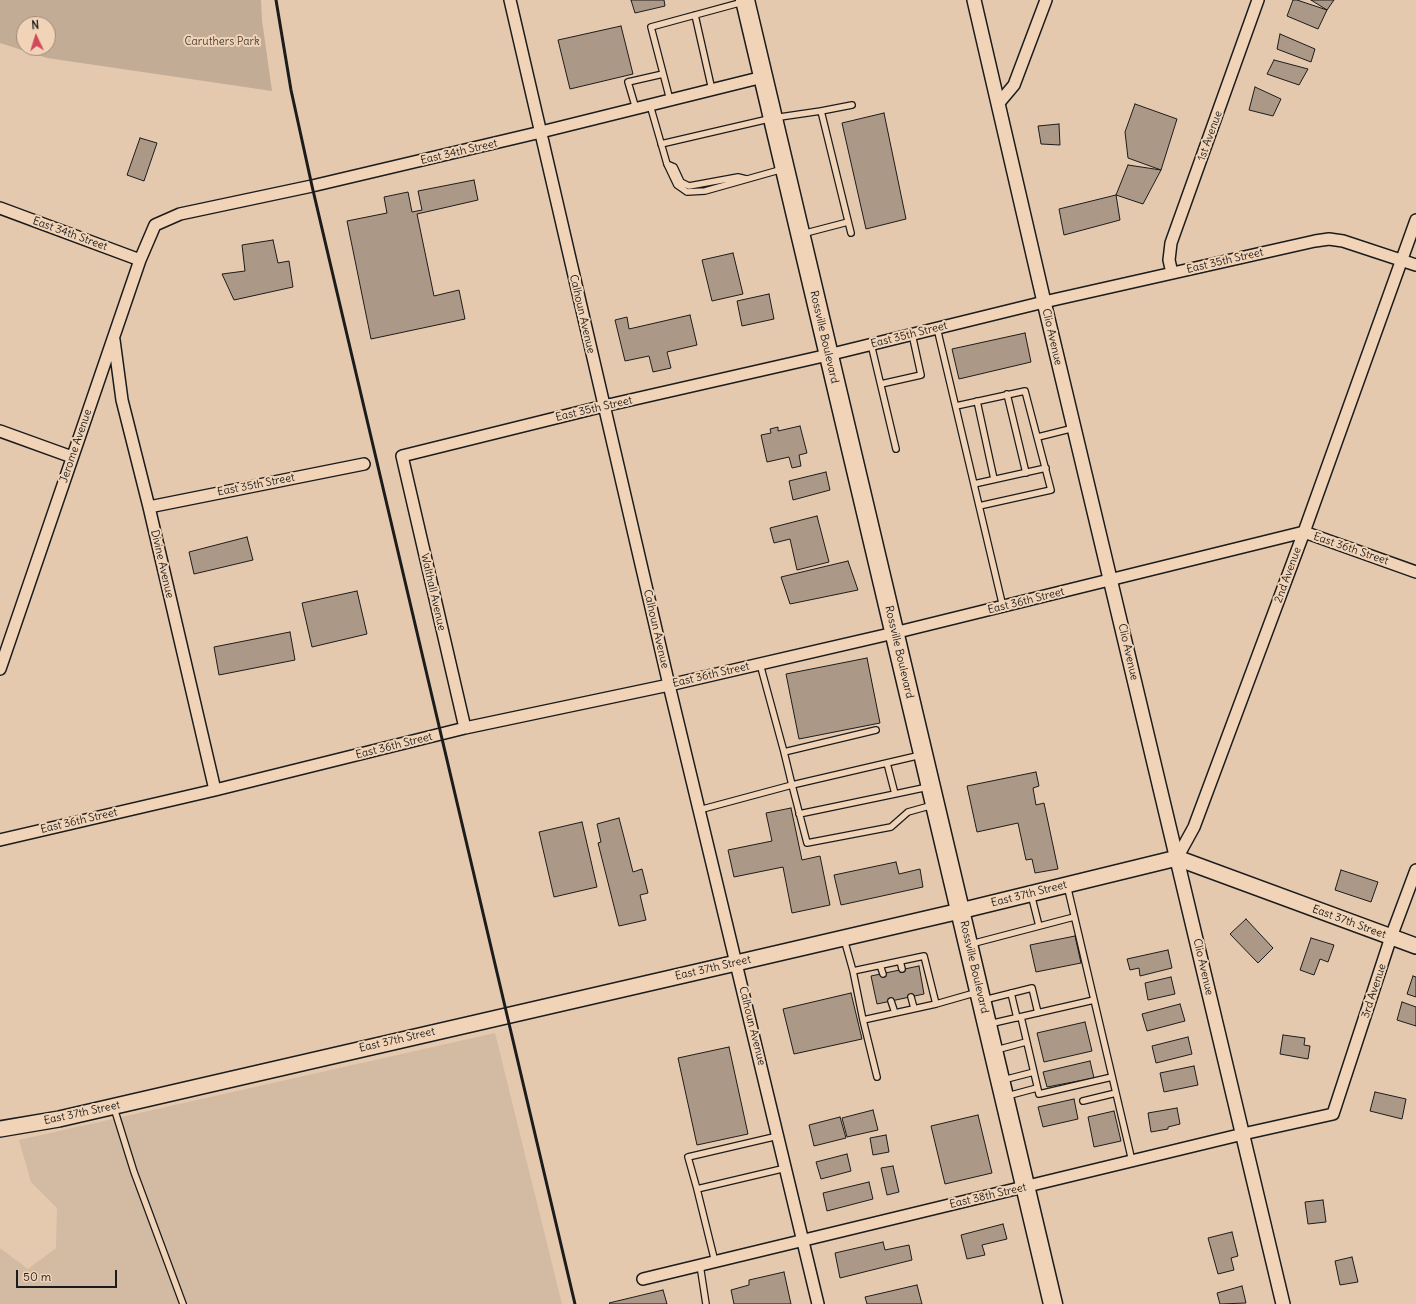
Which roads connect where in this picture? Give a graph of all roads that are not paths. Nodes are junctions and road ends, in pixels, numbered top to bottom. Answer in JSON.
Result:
{"nodes":[{"id":1,"x":510,"y":0,"type":"edge"},
{"id":2,"x":974,"y":0,"type":"edge"},
{"id":3,"x":1046,"y":0,"type":"edge"},
{"id":4,"x":1258,"y":0,"type":"edge"},
{"id":5,"x":745,"y":1,"type":"edge"},
{"id":6,"x":695,"y":15,"type":"junction"},
{"id":7,"x":663,"y":74,"type":"junction"},
{"id":8,"x":763,"y":77,"type":"junction"},
{"id":9,"x":712,"y":90,"type":"junction"},
{"id":10,"x":670,"y":100,"type":"junction"},
{"id":11,"x":998,"y":104,"type":"junction"},
{"id":12,"x":650,"y":105,"type":"junction"},
{"id":13,"x":852,"y":105,"type":"dead end"},
{"id":14,"x":636,"y":109,"type":"junction"},
{"id":15,"x":821,"y":111,"type":"junction"},
{"id":16,"x":773,"y":118,"type":"junction"},
{"id":17,"x":541,"y":132,"type":"junction"},
{"id":18,"x":661,"y":144,"type":"junction"},
{"id":19,"x":785,"y":168,"type":"junction"},
{"id":20,"x":0,"y":208,"type":"edge"},
{"id":21,"x":1416,"y":220,"type":"edge"},
{"id":22,"x":848,"y":222,"type":"junction"},
{"id":23,"x":155,"y":225,"type":"joint"},
{"id":24,"x":851,"y":233,"type":"dead end"},
{"id":25,"x":800,"y":234,"type":"junction"},
{"id":26,"x":140,"y":260,"type":"junction"},
{"id":27,"x":1402,"y":260,"type":"junction"},
{"id":28,"x":1416,"y":265,"type":"edge"},
{"id":29,"x":1172,"y":273,"type":"junction"},
{"id":30,"x":1044,"y":302,"type":"junction"},
{"id":31,"x":937,"y":328,"type":"junction"},
{"id":32,"x":912,"y":334,"type":"junction"},
{"id":33,"x":113,"y":337,"type":"junction"},
{"id":34,"x":871,"y":344,"type":"junction"},
{"id":35,"x":828,"y":355,"type":"junction"},
{"id":36,"x":881,"y":384,"type":"junction"},
{"id":37,"x":1007,"y":394,"type":"junction"},
{"id":38,"x":976,"y":401,"type":"junction"},
{"id":39,"x":604,"y":406,"type":"junction"},
{"id":40,"x":956,"y":406,"type":"junction"},
{"id":41,"x":1074,"y":428,"type":"junction"},
{"id":42,"x":0,"y":431,"type":"edge"},
{"id":43,"x":1038,"y":437,"type":"junction"},
{"id":44,"x":896,"y":449,"type":"dead end"},
{"id":45,"x":402,"y":456,"type":"joint"},
{"id":46,"x":72,"y":457,"type":"junction"},
{"id":47,"x":364,"y":464,"type":"dead end"},
{"id":48,"x":1046,"y":468,"type":"junction"},
{"id":49,"x":1026,"y":472,"type":"junction"},
{"id":50,"x":994,"y":479,"type":"junction"},
{"id":51,"x":974,"y":484,"type":"junction"},
{"id":52,"x":979,"y":506,"type":"junction"},
{"id":53,"x":149,"y":507,"type":"junction"},
{"id":54,"x":1304,"y":532,"type":"junction"},
{"id":55,"x":1416,"y":572,"type":"edge"},
{"id":56,"x":1110,"y":580,"type":"junction"},
{"id":57,"x":1003,"y":606,"type":"junction"},
{"id":58,"x":894,"y":634,"type":"junction"},
{"id":59,"x":1,"y":663,"type":"edge"},
{"id":60,"x":760,"y":664,"type":"junction"},
{"id":61,"x":669,"y":685,"type":"junction"},
{"id":62,"x":465,"y":728,"type":"junction"},
{"id":63,"x":876,"y":730,"type":"dead end"},
{"id":64,"x":784,"y":752,"type":"junction"},
{"id":65,"x":923,"y":755,"type":"junction"},
{"id":66,"x":887,"y":763,"type":"junction"},
{"id":67,"x":792,"y":785,"type":"junction"},
{"id":68,"x":931,"y":786,"type":"junction"},
{"id":69,"x":215,"y":790,"type":"junction"},
{"id":70,"x":895,"y":794,"type":"junction"},
{"id":71,"x":935,"y":805,"type":"junction"},
{"id":72,"x":699,"y":810,"type":"junction"},
{"id":73,"x":799,"y":814,"type":"junction"},
{"id":74,"x":0,"y":840,"type":"edge"},
{"id":75,"x":1177,"y":858,"type":"junction"},
{"id":76,"x":1416,"y":870,"type":"edge"},
{"id":77,"x":1067,"y":885,"type":"junction"},
{"id":78,"x":1031,"y":894,"type":"junction"},
{"id":79,"x":960,"y":911,"type":"junction"},
{"id":80,"x":1074,"y":917,"type":"junction"},
{"id":81,"x":1039,"y":926,"type":"junction"},
{"id":82,"x":1392,"y":937,"type":"junction"},
{"id":83,"x":843,"y":938,"type":"junction"},
{"id":84,"x":968,"y":944,"type":"junction"},
{"id":85,"x":1416,"y":946,"type":"edge"},
{"id":86,"x":900,"y":961,"type":"junction"},
{"id":87,"x":736,"y":963,"type":"junction"},
{"id":88,"x":880,"y":965,"type":"junction"},
{"id":89,"x":902,"y":969,"type":"dead end"},
{"id":90,"x":853,"y":971,"type":"junction"},
{"id":91,"x":883,"y":974,"type":"dead end"},
{"id":92,"x":1011,"y":993,"type":"junction"},
{"id":93,"x":981,"y":996,"type":"junction"},
{"id":94,"x":911,"y":997,"type":"dead end"},
{"id":95,"x":1094,"y":1000,"type":"junction"},
{"id":96,"x":891,"y":1001,"type":"dead end"},
{"id":97,"x":936,"y":1004,"type":"junction"},
{"id":98,"x":914,"y":1008,"type":"junction"},
{"id":99,"x":895,"y":1013,"type":"junction"},
{"id":100,"x":1038,"y":1013,"type":"junction"},
{"id":101,"x":1019,"y":1017,"type":"junction"},
{"id":102,"x":863,"y":1020,"type":"junction"},
{"id":103,"x":987,"y":1025,"type":"junction"},
{"id":104,"x":1026,"y":1042,"type":"junction"},
{"id":105,"x":994,"y":1050,"type":"junction"},
{"id":106,"x":1034,"y":1072,"type":"junction"},
{"id":107,"x":877,"y":1076,"type":"dead end"},
{"id":108,"x":1112,"y":1077,"type":"junction"},
{"id":109,"x":1037,"y":1088,"type":"junction"},
{"id":110,"x":1003,"y":1089,"type":"junction"},
{"id":111,"x":1116,"y":1093,"type":"junction"},
{"id":112,"x":1083,"y":1102,"type":"dead end"},
{"id":113,"x":114,"y":1106,"type":"junction"},
{"id":114,"x":1333,"y":1114,"type":"joint"},
{"id":115,"x":0,"y":1129,"type":"edge"},
{"id":116,"x":1243,"y":1134,"type":"junction"},
{"id":117,"x":778,"y":1136,"type":"junction"},
{"id":118,"x":1132,"y":1161,"type":"junction"},
{"id":119,"x":786,"y":1168,"type":"junction"},
{"id":120,"x":1026,"y":1187,"type":"junction"},
{"id":121,"x":697,"y":1189,"type":"junction"},
{"id":122,"x":804,"y":1240,"type":"junction"},
{"id":123,"x":715,"y":1262,"type":"junction"},
{"id":124,"x":700,"y":1266,"type":"junction"},
{"id":125,"x":643,"y":1279,"type":"dead end"},
{"id":126,"x":182,"y":1304,"type":"edge"},
{"id":127,"x":706,"y":1304,"type":"edge"},
{"id":128,"x":818,"y":1304,"type":"edge"},
{"id":129,"x":1053,"y":1304,"type":"edge"},
{"id":130,"x":1283,"y":1304,"type":"edge"}],
"edges":[{"from":1,"to":17,"type":"street","name":"Calhoun Avenue"},
{"from":2,"to":11,"type":"street","name":"Clio Avenue"},
{"from":3,"to":11,"type":"street"},
{"from":4,"to":29,"type":"street","name":"1st Avenue"},
{"from":5,"to":6,"type":"lane"},
{"from":5,"to":8,"type":"highway","name":"Rossville Boulevard"},
{"from":6,"to":7,"type":"lane"},
{"from":6,"to":9,"type":"lane"},
{"from":7,"to":10,"type":"lane"},
{"from":7,"to":14,"type":"lane"},
{"from":8,"to":9,"type":"street","name":"East 34th Street"},
{"from":8,"to":16,"type":"highway","name":"Rossville Boulevard"},
{"from":9,"to":10,"type":"street","name":"East 34th Street"},
{"from":10,"to":12,"type":"street","name":"East 34th Street"},
{"from":11,"to":30,"type":"street","name":"Clio Avenue"},
{"from":12,"to":14,"type":"street","name":"East 34th Street"},
{"from":12,"to":18,"type":"lane"},
{"from":13,"to":15,"type":"lane"},
{"from":14,"to":17,"type":"street","name":"East 34th Street"},
{"from":15,"to":16,"type":"lane"},
{"from":15,"to":22,"type":"lane"},
{"from":16,"to":18,"type":"lane"},
{"from":16,"to":19,"type":"highway","name":"Rossville Boulevard"},
{"from":17,"to":23,"type":"street","name":"East 34th Street"},
{"from":17,"to":39,"type":"street","name":"Calhoun Avenue"},
{"from":18,"to":19,"type":"lane"},
{"from":19,"to":25,"type":"highway","name":"Rossville Boulevard"},
{"from":20,"to":26,"type":"street","name":"East 34th Street"},
{"from":21,"to":27,"type":"street","name":"2nd Avenue"},
{"from":22,"to":24,"type":"lane"},
{"from":22,"to":25,"type":"lane"},
{"from":23,"to":26,"type":"street","name":"Jerome Avenue"},
{"from":25,"to":35,"type":"highway","name":"Rossville Boulevard"},
{"from":26,"to":33,"type":"street","name":"Jerome Avenue"},
{"from":27,"to":28,"type":"street","name":"East 35th Street"},
{"from":27,"to":29,"type":"street","name":"East 35th Street"},
{"from":27,"to":54,"type":"street","name":"2nd Avenue"},
{"from":29,"to":30,"type":"street","name":"East 35th Street"},
{"from":30,"to":31,"type":"street","name":"East 35th Street"},
{"from":30,"to":41,"type":"street","name":"Clio Avenue"},
{"from":31,"to":32,"type":"street","name":"East 35th Street"},
{"from":31,"to":40,"type":"lane"},
{"from":32,"to":34,"type":"street","name":"East 35th Street"},
{"from":32,"to":36,"type":"lane"},
{"from":33,"to":46,"type":"street","name":"Jerome Avenue"},
{"from":33,"to":53,"type":"street","name":"Divine Avenue"},
{"from":34,"to":35,"type":"street","name":"East 35th Street"},
{"from":34,"to":36,"type":"lane"},
{"from":35,"to":39,"type":"street","name":"East 35th Street"},
{"from":35,"to":58,"type":"highway","name":"Rossville Boulevard"},
{"from":36,"to":44,"type":"lane"},
{"from":37,"to":38,"type":"lane"},
{"from":37,"to":43,"type":"lane"},
{"from":37,"to":49,"type":"lane"},
{"from":38,"to":40,"type":"lane"},
{"from":38,"to":50,"type":"lane"},
{"from":39,"to":45,"type":"street","name":"East 35th Street"},
{"from":39,"to":61,"type":"street","name":"Calhoun Avenue"},
{"from":40,"to":51,"type":"lane"},
{"from":41,"to":43,"type":"lane"},
{"from":41,"to":56,"type":"street","name":"Clio Avenue"},
{"from":42,"to":46,"type":"street"},
{"from":43,"to":48,"type":"lane"},
{"from":45,"to":62,"type":"street","name":"Walthall Avenue"},
{"from":46,"to":59,"type":"street","name":"Jerome Avenue"},
{"from":47,"to":53,"type":"street","name":"East 35th Street"},
{"from":48,"to":49,"type":"lane"},
{"from":48,"to":52,"type":"lane"},
{"from":49,"to":50,"type":"lane"},
{"from":50,"to":51,"type":"lane"},
{"from":51,"to":52,"type":"lane"},
{"from":52,"to":57,"type":"lane"},
{"from":53,"to":69,"type":"street","name":"Divine Avenue"},
{"from":54,"to":55,"type":"street","name":"East 36th Street"},
{"from":54,"to":56,"type":"street","name":"East 36th Street"},
{"from":54,"to":75,"type":"street","name":"2nd Avenue"},
{"from":56,"to":57,"type":"street","name":"East 36th Street"},
{"from":56,"to":75,"type":"street","name":"Clio Avenue"},
{"from":57,"to":58,"type":"street","name":"East 36th Street"},
{"from":58,"to":60,"type":"street","name":"East 36th Street"},
{"from":58,"to":65,"type":"highway","name":"Rossville Boulevard"},
{"from":60,"to":61,"type":"street","name":"East 36th Street"},
{"from":60,"to":64,"type":"lane"},
{"from":61,"to":62,"type":"street","name":"East 36th Street"},
{"from":61,"to":72,"type":"street","name":"Calhoun Avenue"},
{"from":62,"to":69,"type":"street","name":"East 36th Street"},
{"from":63,"to":64,"type":"lane"},
{"from":64,"to":67,"type":"lane"},
{"from":65,"to":66,"type":"lane"},
{"from":65,"to":68,"type":"highway","name":"Rossville Boulevard"},
{"from":66,"to":67,"type":"lane"},
{"from":66,"to":70,"type":"lane"},
{"from":67,"to":72,"type":"lane"},
{"from":67,"to":73,"type":"lane"},
{"from":68,"to":70,"type":"lane"},
{"from":68,"to":71,"type":"highway","name":"Rossville Boulevard"},
{"from":69,"to":74,"type":"street","name":"East 36th Street"},
{"from":70,"to":73,"type":"lane"},
{"from":71,"to":73,"type":"lane"},
{"from":71,"to":79,"type":"highway","name":"Rossville Boulevard"},
{"from":72,"to":87,"type":"street","name":"Calhoun Avenue"},
{"from":75,"to":77,"type":"main road","name":"East 37th Street"},
{"from":75,"to":82,"type":"main road","name":"East 37th Street"},
{"from":75,"to":116,"type":"street","name":"Clio Avenue"},
{"from":76,"to":82,"type":"street","name":"3rd Avenue"},
{"from":77,"to":78,"type":"main road","name":"East 37th Street"},
{"from":77,"to":80,"type":"lane"},
{"from":78,"to":79,"type":"main road","name":"East 37th Street"},
{"from":78,"to":81,"type":"lane"},
{"from":79,"to":83,"type":"main road","name":"East 37th Street"},
{"from":79,"to":84,"type":"highway","name":"Rossville Boulevard"},
{"from":80,"to":81,"type":"lane"},
{"from":80,"to":95,"type":"lane"},
{"from":81,"to":84,"type":"lane"},
{"from":82,"to":85,"type":"main road","name":"East 37th Street"},
{"from":82,"to":114,"type":"street","name":"3rd Avenue"},
{"from":83,"to":87,"type":"main road","name":"East 37th Street"},
{"from":83,"to":90,"type":"lane"},
{"from":84,"to":93,"type":"highway","name":"Rossville Boulevard"},
{"from":86,"to":88,"type":"lane"},
{"from":86,"to":89,"type":"lane"},
{"from":86,"to":97,"type":"lane"},
{"from":87,"to":113,"type":"main road","name":"East 37th Street"},
{"from":87,"to":117,"type":"street","name":"Calhoun Avenue"},
{"from":88,"to":90,"type":"lane"},
{"from":88,"to":91,"type":"lane"},
{"from":90,"to":102,"type":"lane"},
{"from":92,"to":93,"type":"lane"},
{"from":92,"to":100,"type":"lane"},
{"from":92,"to":101,"type":"lane"},
{"from":93,"to":97,"type":"lane"},
{"from":93,"to":103,"type":"highway","name":"Rossville Boulevard"},
{"from":94,"to":98,"type":"lane"},
{"from":95,"to":100,"type":"lane"},
{"from":95,"to":108,"type":"lane"},
{"from":96,"to":99,"type":"lane"},
{"from":97,"to":98,"type":"lane"},
{"from":98,"to":99,"type":"lane"},
{"from":99,"to":102,"type":"lane"},
{"from":100,"to":101,"type":"lane"},
{"from":101,"to":103,"type":"lane"},
{"from":101,"to":104,"type":"lane"},
{"from":102,"to":107,"type":"lane"},
{"from":103,"to":105,"type":"highway","name":"Rossville Boulevard"},
{"from":104,"to":105,"type":"lane"},
{"from":104,"to":106,"type":"lane"},
{"from":105,"to":110,"type":"highway","name":"Rossville Boulevard"},
{"from":106,"to":109,"type":"lane"},
{"from":106,"to":110,"type":"lane"},
{"from":108,"to":109,"type":"lane"},
{"from":108,"to":111,"type":"lane"},
{"from":109,"to":110,"type":"lane"},
{"from":110,"to":120,"type":"highway","name":"Rossville Boulevard"},
{"from":111,"to":112,"type":"lane"},
{"from":111,"to":118,"type":"lane"},
{"from":113,"to":115,"type":"main road","name":"East 37th Street"},
{"from":113,"to":126,"type":"lane"},
{"from":114,"to":116,"type":"street","name":"East 38th Street"},
{"from":116,"to":118,"type":"street","name":"East 38th Street"},
{"from":116,"to":130,"type":"street","name":"Clio Avenue"},
{"from":117,"to":119,"type":"street","name":"Calhoun Avenue"},
{"from":117,"to":121,"type":"lane"},
{"from":118,"to":120,"type":"street","name":"East 38th Street"},
{"from":119,"to":121,"type":"lane"},
{"from":119,"to":122,"type":"street","name":"Calhoun Avenue"},
{"from":120,"to":122,"type":"street","name":"East 38th Street"},
{"from":120,"to":129,"type":"highway","name":"Rossville Boulevard"},
{"from":121,"to":123,"type":"lane"},
{"from":122,"to":123,"type":"street","name":"East 38th Street"},
{"from":122,"to":128,"type":"street","name":"Calhoun Avenue"},
{"from":123,"to":124,"type":"street","name":"East 38th Street"},
{"from":124,"to":125,"type":"street","name":"East 38th Street"},
{"from":124,"to":127,"type":"lane"}]}
